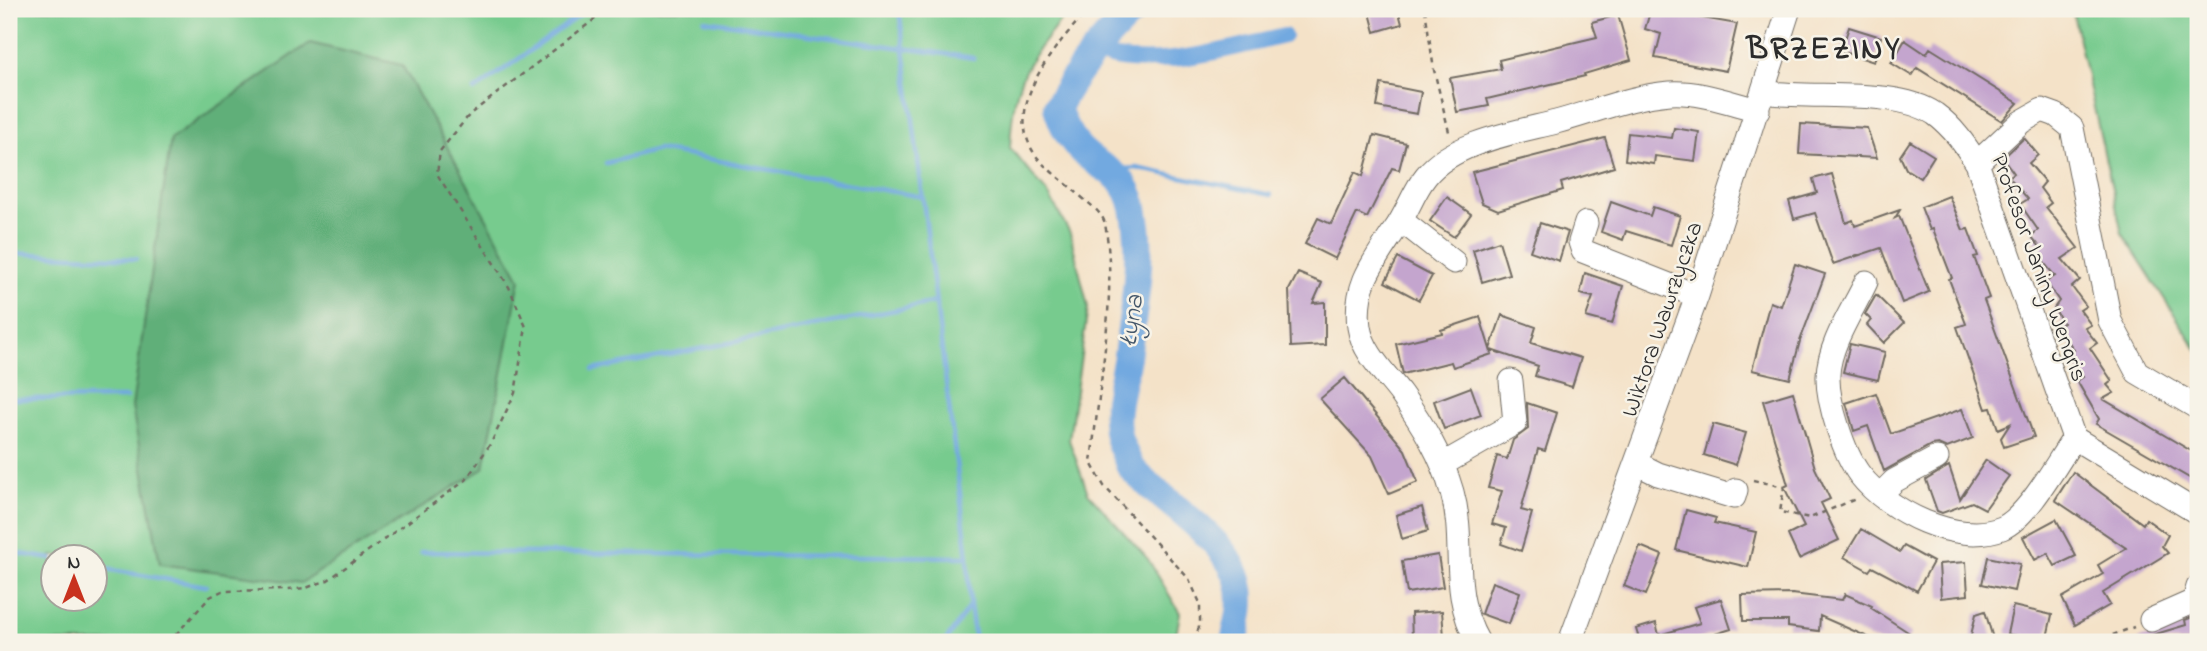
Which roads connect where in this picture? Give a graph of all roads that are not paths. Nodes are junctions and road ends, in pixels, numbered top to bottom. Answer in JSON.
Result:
{"nodes":[{"id":1,"x":1789,"y":9,"type":"edge"},
{"id":2,"x":1761,"y":101,"type":"junction"},
{"id":3,"x":1978,"y":163,"type":"junction"},
{"id":4,"x":1402,"y":221,"type":"junction"},
{"id":5,"x":1586,"y":223,"type":"dead end"},
{"id":6,"x":1454,"y":262,"type":"dead end"},
{"id":7,"x":1866,"y":282,"type":"dead end"},
{"id":8,"x":1698,"y":296,"type":"junction"},
{"id":9,"x":1511,"y":381,"type":"dead end"},
{"id":10,"x":2198,"y":408,"type":"edge"},
{"id":11,"x":2074,"y":438,"type":"junction"},
{"id":12,"x":1937,"y":458,"type":"dead end"},
{"id":13,"x":1443,"y":464,"type":"junction"},
{"id":14,"x":1638,"y":464,"type":"junction"},
{"id":15,"x":1737,"y":490,"type":"road end"},
{"id":16,"x":1881,"y":494,"type":"junction"},
{"id":17,"x":2198,"y":513,"type":"edge"},
{"id":18,"x":2198,"y":587,"type":"edge"},
{"id":19,"x":2151,"y":620,"type":"road end"},
{"id":20,"x":1478,"y":642,"type":"edge"},
{"id":21,"x":1570,"y":642,"type":"edge"}],
"edges":[{"from":1,"to":2,"type":"street","name":"Wiktora Wawrzyczka"},
{"from":2,"to":3,"type":"street","name":"Profesor Janiny Wengris"},
{"from":2,"to":4,"type":"street","name":"Profesor Janiny Wengris"},
{"from":2,"to":8,"type":"street","name":"Wiktora Wawrzyczka"},
{"from":3,"to":10,"type":"street"},
{"from":3,"to":11,"type":"street","name":"Profesor Janiny Wengris"},
{"from":4,"to":6,"type":"street"},
{"from":4,"to":13,"type":"street","name":"Profesor Janiny Wengris"},
{"from":5,"to":8,"type":"street"},
{"from":7,"to":16,"type":"street"},
{"from":8,"to":14,"type":"street","name":"Wiktora Wawrzyczka"},
{"from":9,"to":13,"type":"street"},
{"from":11,"to":16,"type":"street"},
{"from":11,"to":17,"type":"street"},
{"from":12,"to":16,"type":"street"},
{"from":13,"to":20,"type":"street","name":"Profesor Janiny Wengris"},
{"from":14,"to":15,"type":"street"},
{"from":14,"to":21,"type":"street","name":"Wiktora Wawrzyczka"},
{"from":18,"to":19,"type":"street"}]}
